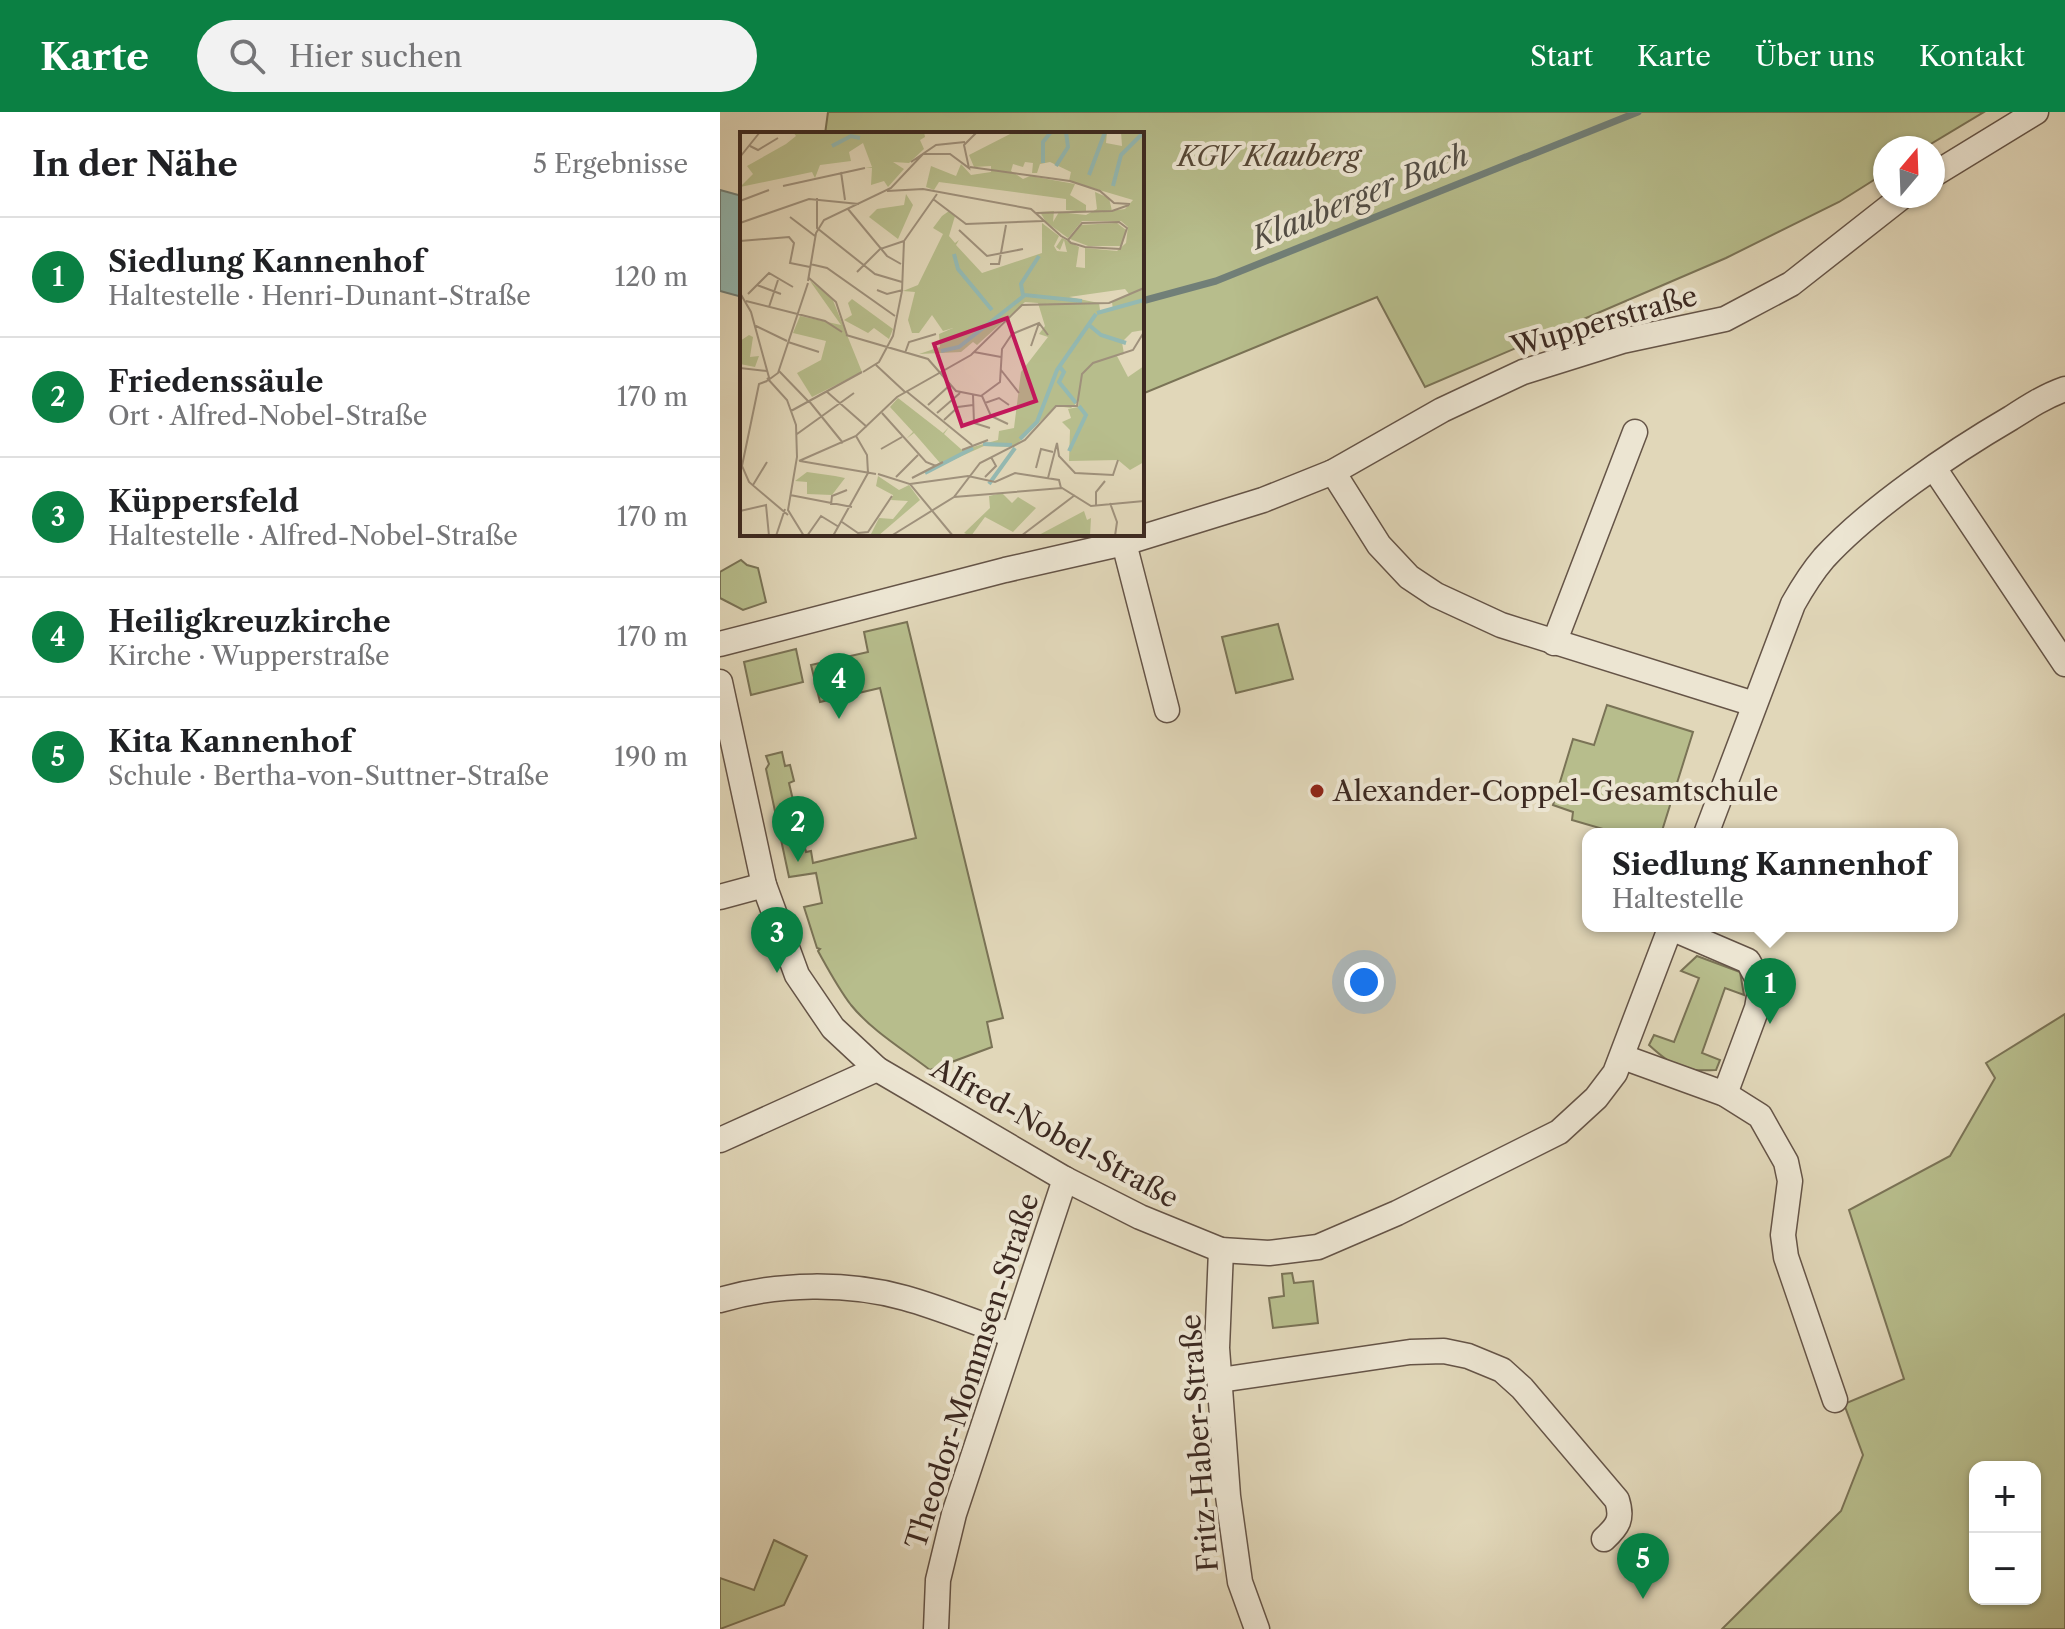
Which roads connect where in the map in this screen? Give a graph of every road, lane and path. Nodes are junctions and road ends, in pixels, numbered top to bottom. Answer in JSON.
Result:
{"nodes":[{"id":1,"x":2036,"y":112,"type":"edge"},
{"id":2,"x":1945,"y":168,"type":"edge"},
{"id":3,"x":1888,"y":208,"type":"edge"},
{"id":4,"x":2065,"y":389,"type":"edge"},
{"id":5,"x":1635,"y":432,"type":"dead end"},
{"id":6,"x":1934,"y":468,"type":"junction"},
{"id":7,"x":1333,"y":472,"type":"junction"},
{"id":8,"x":1124,"y":543,"type":"junction"},
{"id":9,"x":1554,"y":643,"type":"junction"},
{"id":10,"x":720,"y":644,"type":"edge"},
{"id":11,"x":2065,"y":664,"type":"edge"},
{"id":12,"x":720,"y":682,"type":"edge"},
{"id":13,"x":1754,"y":704,"type":"junction"},
{"id":14,"x":1167,"y":710,"type":"dead end"},
{"id":15,"x":1708,"y":828,"type":"edge"},
{"id":16,"x":764,"y":885,"type":"junction"},
{"id":17,"x":720,"y":897,"type":"edge"},
{"id":18,"x":1669,"y":932,"type":"edge"},
{"id":19,"x":1682,"y":932,"type":"edge"},
{"id":20,"x":1623,"y":1057,"type":"junction"},
{"id":21,"x":877,"y":1069,"type":"junction"},
{"id":22,"x":1725,"y":1094,"type":"junction"},
{"id":23,"x":720,"y":1140,"type":"edge"},
{"id":24,"x":1065,"y":1179,"type":"junction"},
{"id":25,"x":1221,"y":1250,"type":"junction"},
{"id":26,"x":720,"y":1300,"type":"edge"},
{"id":27,"x":1012,"y":1335,"type":"junction"},
{"id":28,"x":1220,"y":1380,"type":"junction"},
{"id":29,"x":1835,"y":1400,"type":"dead end"},
{"id":30,"x":1604,"y":1539,"type":"dead end"},
{"id":31,"x":936,"y":1629,"type":"edge"},
{"id":32,"x":1257,"y":1629,"type":"edge"}],
"edges":[{"from":1,"to":2,"type":"street"},
{"from":3,"to":7,"type":"street","name":"Wupperstraße"},
{"from":4,"to":6,"type":"street"},
{"from":5,"to":9,"type":"street"},
{"from":6,"to":11,"type":"street"},
{"from":6,"to":13,"type":"street"},
{"from":7,"to":8,"type":"street","name":"Wupperstraße"},
{"from":7,"to":9,"type":"street"},
{"from":8,"to":10,"type":"street","name":"Wupperstraße"},
{"from":8,"to":14,"type":"street"},
{"from":9,"to":13,"type":"street"},
{"from":12,"to":16,"type":"street","name":"Alfred-Nobel-Straße"},
{"from":13,"to":15,"type":"street"},
{"from":16,"to":17,"type":"street"},
{"from":16,"to":21,"type":"street","name":"Alfred-Nobel-Straße"},
{"from":18,"to":20,"type":"street","name":"Alfred-Nobel-Straße"},
{"from":19,"to":22,"type":"street"},
{"from":20,"to":22,"type":"street"},
{"from":20,"to":25,"type":"street","name":"Alfred-Nobel-Straße"},
{"from":21,"to":23,"type":"street"},
{"from":21,"to":24,"type":"street","name":"Alfred-Nobel-Straße"},
{"from":22,"to":29,"type":"street"},
{"from":24,"to":25,"type":"street","name":"Alfred-Nobel-Straße"},
{"from":24,"to":27,"type":"street","name":"Theodor-Mommsen-Straße"},
{"from":25,"to":28,"type":"street","name":"Fritz-Haber-Straße"},
{"from":26,"to":27,"type":"street"},
{"from":27,"to":31,"type":"street","name":"Theodor-Mommsen-Straße"},
{"from":28,"to":30,"type":"street"},
{"from":28,"to":32,"type":"street","name":"Fritz-Haber-Straße"}]}
